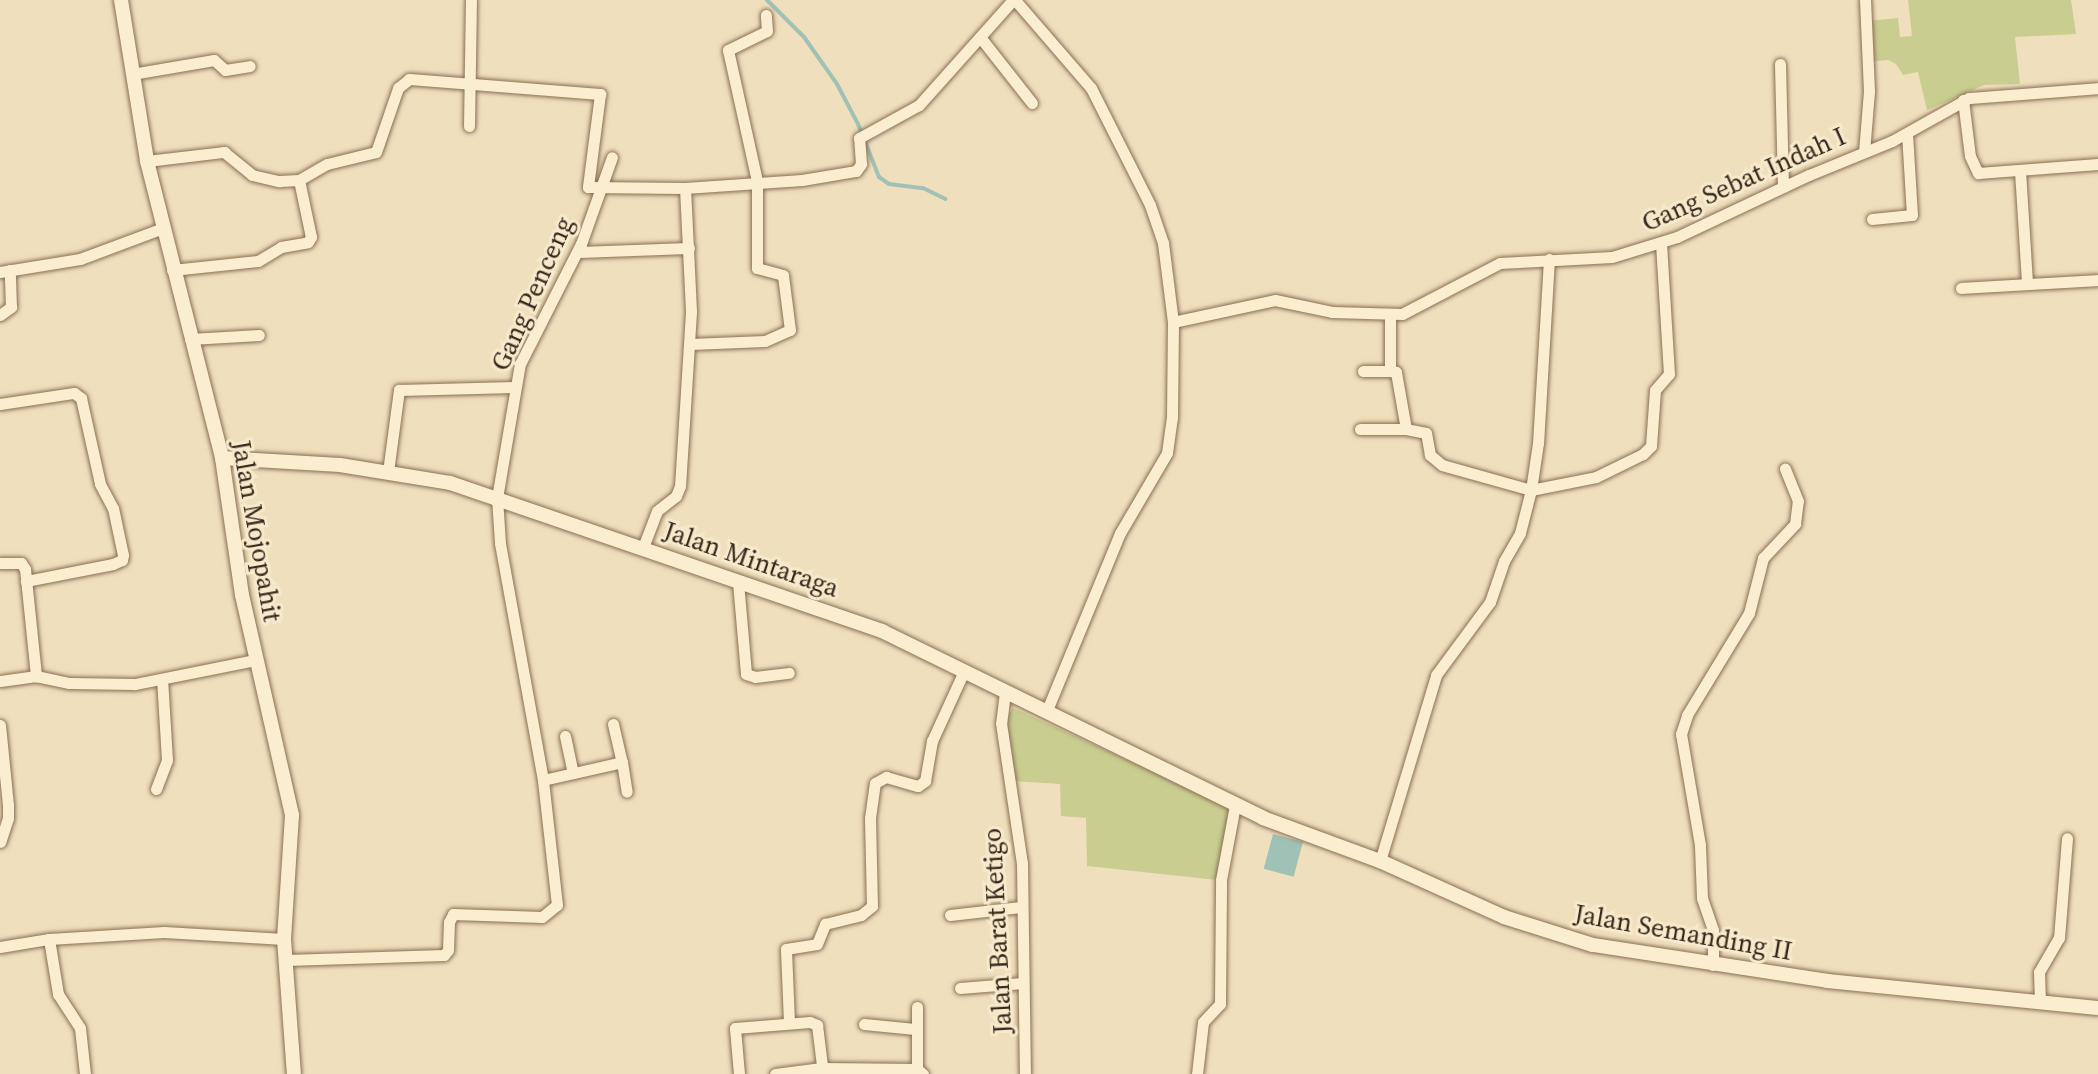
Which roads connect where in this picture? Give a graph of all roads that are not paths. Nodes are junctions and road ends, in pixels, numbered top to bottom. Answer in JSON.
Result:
{"nodes":[{"id":1,"x":121,"y":0,"type":"edge"},
{"id":2,"x":471,"y":0,"type":"edge"},
{"id":3,"x":1014,"y":0,"type":"edge"},
{"id":4,"x":1865,"y":0,"type":"edge"},
{"id":5,"x":766,"y":15,"type":"dead end"},
{"id":6,"x":980,"y":37,"type":"junction"},
{"id":7,"x":1780,"y":64,"type":"dead end"},
{"id":8,"x":250,"y":66,"type":"dead end"},
{"id":9,"x":132,"y":74,"type":"junction"},
{"id":10,"x":470,"y":83,"type":"junction"},
{"id":11,"x":2098,"y":88,"type":"edge"},
{"id":12,"x":1963,"y":100,"type":"junction"},
{"id":13,"x":1032,"y":103,"type":"dead end"},
{"id":14,"x":469,"y":126,"type":"dead end"},
{"id":15,"x":1907,"y":133,"type":"junction"},
{"id":16,"x":1864,"y":152,"type":"junction"},
{"id":17,"x":612,"y":157,"type":"dead end"},
{"id":18,"x":147,"y":161,"type":"junction"},
{"id":19,"x":2098,"y":164,"type":"edge"},
{"id":20,"x":2020,"y":171,"type":"junction"},
{"id":21,"x":299,"y":180,"type":"junction"},
{"id":22,"x":757,"y":181,"type":"junction"},
{"id":23,"x":1783,"y":187,"type":"junction"},
{"id":24,"x":685,"y":188,"type":"junction"},
{"id":25,"x":1872,"y":219,"type":"dead end"},
{"id":26,"x":163,"y":228,"type":"junction"},
{"id":27,"x":1661,"y":243,"type":"junction"},
{"id":28,"x":689,"y":248,"type":"junction"},
{"id":29,"x":578,"y":252,"type":"junction"},
{"id":30,"x":1549,"y":259,"type":"junction"},
{"id":31,"x":172,"y":270,"type":"junction"},
{"id":32,"x":5,"y":271,"type":"edge"},
{"id":33,"x":2098,"y":280,"type":"edge"},
{"id":34,"x":2027,"y":282,"type":"junction"},
{"id":35,"x":1961,"y":288,"type":"dead end"},
{"id":36,"x":0,"y":315,"type":"edge"},
{"id":37,"x":1390,"y":315,"type":"junction"},
{"id":38,"x":1173,"y":322,"type":"junction"},
{"id":39,"x":259,"y":335,"type":"dead end"},
{"id":40,"x":190,"y":339,"type":"junction"},
{"id":41,"x":690,"y":344,"type":"junction"},
{"id":42,"x":1363,"y":371,"type":"dead end"},
{"id":43,"x":1390,"y":371,"type":"junction"},
{"id":44,"x":514,"y":387,"type":"junction"},
{"id":45,"x":0,"y":404,"type":"edge"},
{"id":46,"x":1360,"y":429,"type":"dead end"},
{"id":47,"x":1406,"y":429,"type":"junction"},
{"id":48,"x":222,"y":458,"type":"junction"},
{"id":49,"x":1785,"y":468,"type":"dead end"},
{"id":50,"x":388,"y":472,"type":"junction"},
{"id":51,"x":1531,"y":490,"type":"junction"},
{"id":52,"x":497,"y":498,"type":"junction"},
{"id":53,"x":643,"y":548,"type":"junction"},
{"id":54,"x":0,"y":563,"type":"edge"},
{"id":55,"x":26,"y":581,"type":"junction"},
{"id":56,"x":738,"y":582,"type":"junction"},
{"id":57,"x":255,"y":660,"type":"junction"},
{"id":58,"x":964,"y":671,"type":"junction"},
{"id":59,"x":789,"y":673,"type":"dead end"},
{"id":60,"x":36,"y":676,"type":"junction"},
{"id":61,"x":162,"y":679,"type":"junction"},
{"id":62,"x":0,"y":681,"type":"edge"},
{"id":63,"x":1005,"y":692,"type":"junction"},
{"id":64,"x":1047,"y":710,"type":"junction"},
{"id":65,"x":613,"y":724,"type":"dead end"},
{"id":66,"x":0,"y":725,"type":"edge"},
{"id":67,"x":565,"y":736,"type":"dead end"},
{"id":68,"x":622,"y":762,"type":"junction"},
{"id":69,"x":573,"y":773,"type":"junction"},
{"id":70,"x":543,"y":780,"type":"junction"},
{"id":71,"x":156,"y":789,"type":"dead end"},
{"id":72,"x":627,"y":792,"type":"dead end"},
{"id":73,"x":1235,"y":805,"type":"junction"},
{"id":74,"x":2067,"y":838,"type":"dead end"},
{"id":75,"x":0,"y":842,"type":"edge"},
{"id":76,"x":1380,"y":861,"type":"junction"},
{"id":77,"x":1021,"y":907,"type":"junction"},
{"id":78,"x":950,"y":915,"type":"dead end"},
{"id":79,"x":49,"y":939,"type":"junction"},
{"id":80,"x":284,"y":939,"type":"junction"},
{"id":81,"x":0,"y":947,"type":"edge"},
{"id":82,"x":286,"y":960,"type":"junction"},
{"id":83,"x":1713,"y":965,"type":"junction"},
{"id":84,"x":1023,"y":983,"type":"junction"},
{"id":85,"x":960,"y":988,"type":"dead end"},
{"id":86,"x":2040,"y":1001,"type":"junction"},
{"id":87,"x":917,"y":1007,"type":"dead end"},
{"id":88,"x":2098,"y":1008,"type":"edge"},
{"id":89,"x":789,"y":1022,"type":"junction"},
{"id":90,"x":864,"y":1024,"type":"dead end"},
{"id":91,"x":915,"y":1029,"type":"junction"},
{"id":92,"x":823,"y":1071,"type":"edge"},
{"id":93,"x":920,"y":1072,"type":"edge"},
{"id":94,"x":85,"y":1074,"type":"edge"},
{"id":95,"x":294,"y":1074,"type":"edge"},
{"id":96,"x":739,"y":1074,"type":"edge"},
{"id":97,"x":775,"y":1074,"type":"edge"},
{"id":98,"x":1025,"y":1074,"type":"edge"},
{"id":99,"x":1197,"y":1074,"type":"edge"}],
"edges":[{"from":1,"to":9,"type":"street","name":"Jalan Mojopahit"},
{"from":2,"to":10,"type":"street"},
{"from":3,"to":6,"type":"street"},
{"from":3,"to":38,"type":"street"},
{"from":4,"to":16,"type":"street"},
{"from":5,"to":22,"type":"street"},
{"from":6,"to":13,"type":"street"},
{"from":6,"to":22,"type":"street"},
{"from":7,"to":23,"type":"street"},
{"from":8,"to":9,"type":"street"},
{"from":9,"to":18,"type":"street","name":"Jalan Mojopahit"},
{"from":10,"to":14,"type":"street"},
{"from":10,"to":21,"type":"street"},
{"from":10,"to":24,"type":"street"},
{"from":11,"to":12,"type":"street","name":"Gang Sebat Indah I"},
{"from":12,"to":15,"type":"street","name":"Gang Sebat Indah I"},
{"from":12,"to":20,"type":"street"},
{"from":15,"to":16,"type":"street","name":"Gang Sebat Indah I"},
{"from":15,"to":25,"type":"street"},
{"from":16,"to":23,"type":"street","name":"Gang Sebat Indah I"},
{"from":17,"to":29,"type":"street","name":"Gang Penceng"},
{"from":18,"to":21,"type":"street"},
{"from":18,"to":26,"type":"street","name":"Jalan Mojopahit"},
{"from":19,"to":20,"type":"street"},
{"from":20,"to":34,"type":"street"},
{"from":21,"to":31,"type":"street"},
{"from":22,"to":24,"type":"street"},
{"from":22,"to":41,"type":"street"},
{"from":23,"to":27,"type":"street","name":"Gang Sebat Indah I"},
{"from":24,"to":28,"type":"street"},
{"from":26,"to":31,"type":"street","name":"Jalan Mojopahit"},
{"from":26,"to":32,"type":"street"},
{"from":27,"to":30,"type":"street","name":"Gang Sebat Indah I"},
{"from":27,"to":51,"type":"street"},
{"from":28,"to":29,"type":"street"},
{"from":28,"to":41,"type":"street"},
{"from":29,"to":44,"type":"street","name":"Gang Penceng"},
{"from":30,"to":37,"type":"street","name":"Gang Sebat Indah I"},
{"from":30,"to":51,"type":"street"},
{"from":31,"to":40,"type":"street","name":"Jalan Mojopahit"},
{"from":32,"to":36,"type":"street"},
{"from":33,"to":34,"type":"street"},
{"from":34,"to":35,"type":"street"},
{"from":37,"to":38,"type":"street","name":"Gang Sebat Indah I"},
{"from":37,"to":43,"type":"street"},
{"from":38,"to":64,"type":"street"},
{"from":39,"to":40,"type":"street"},
{"from":40,"to":48,"type":"street","name":"Jalan Mojopahit"},
{"from":41,"to":53,"type":"street"},
{"from":42,"to":43,"type":"street"},
{"from":43,"to":47,"type":"street"},
{"from":44,"to":50,"type":"street"},
{"from":44,"to":52,"type":"street","name":"Gang Penceng"},
{"from":45,"to":55,"type":"street"},
{"from":46,"to":47,"type":"street"},
{"from":47,"to":51,"type":"street"},
{"from":48,"to":50,"type":"street","name":"Jalan Mintaraga"},
{"from":48,"to":57,"type":"street","name":"Jalan Mojopahit"},
{"from":49,"to":83,"type":"street"},
{"from":50,"to":52,"type":"street","name":"Jalan Mintaraga"},
{"from":51,"to":76,"type":"street"},
{"from":52,"to":53,"type":"street","name":"Jalan Mintaraga"},
{"from":52,"to":70,"type":"street","name":"Gang Penceng"},
{"from":53,"to":56,"type":"street","name":"Jalan Mintaraga"},
{"from":54,"to":55,"type":"street"},
{"from":55,"to":60,"type":"street"},
{"from":56,"to":58,"type":"street","name":"Jalan Mintaraga"},
{"from":56,"to":59,"type":"street"},
{"from":57,"to":61,"type":"street"},
{"from":57,"to":80,"type":"street","name":"Jalan Mojopahit"},
{"from":58,"to":63,"type":"street","name":"Jalan Mintaraga"},
{"from":58,"to":89,"type":"street"},
{"from":60,"to":61,"type":"street"},
{"from":60,"to":62,"type":"street"},
{"from":61,"to":71,"type":"street"},
{"from":63,"to":64,"type":"street","name":"Jalan Mintaraga"},
{"from":63,"to":77,"type":"street","name":"Jalan Barat Ketigo"},
{"from":64,"to":73,"type":"street","name":"Jalan Mintaraga"},
{"from":65,"to":68,"type":"street"},
{"from":66,"to":75,"type":"street"},
{"from":67,"to":69,"type":"street"},
{"from":68,"to":69,"type":"street"},
{"from":68,"to":72,"type":"street"},
{"from":69,"to":70,"type":"street"},
{"from":70,"to":82,"type":"street","name":"Gang Penceng"},
{"from":73,"to":76,"type":"street","name":"Jalan Semanding II"},
{"from":73,"to":99,"type":"street"},
{"from":74,"to":86,"type":"street"},
{"from":76,"to":83,"type":"street","name":"Jalan Semanding II"},
{"from":77,"to":78,"type":"street"},
{"from":77,"to":84,"type":"street","name":"Jalan Barat Ketigo"},
{"from":79,"to":80,"type":"street"},
{"from":79,"to":81,"type":"street"},
{"from":79,"to":94,"type":"street"},
{"from":80,"to":82,"type":"street","name":"Jalan Mojopahit"},
{"from":82,"to":95,"type":"street","name":"Jalan Mojopahit"},
{"from":83,"to":86,"type":"street","name":"Jalan Semanding II"},
{"from":84,"to":85,"type":"street"},
{"from":84,"to":98,"type":"street","name":"Jalan Barat Ketigo"},
{"from":86,"to":88,"type":"street","name":"Jalan Semanding II"},
{"from":87,"to":91,"type":"street"},
{"from":89,"to":92,"type":"street"},
{"from":89,"to":96,"type":"street"},
{"from":90,"to":91,"type":"street"},
{"from":91,"to":93,"type":"street"},
{"from":92,"to":93,"type":"street"},
{"from":92,"to":97,"type":"street"}]}
